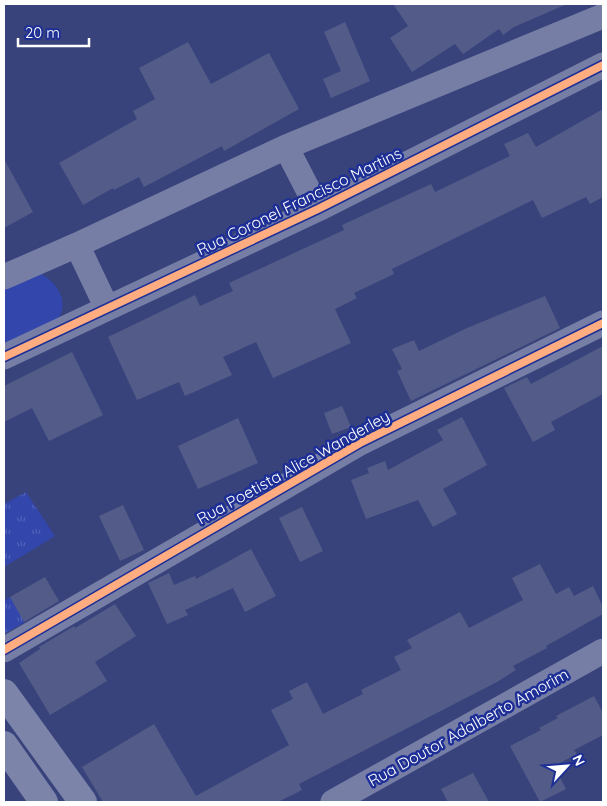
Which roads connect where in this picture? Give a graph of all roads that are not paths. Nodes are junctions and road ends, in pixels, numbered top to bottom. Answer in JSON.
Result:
{"nodes":[{"id":1,"x":603,"y":16,"type":"edge"},
{"id":2,"x":603,"y":65,"type":"edge"},
{"id":3,"x":286,"y":147,"type":"junction"},
{"id":4,"x":318,"y":209,"type":"junction"},
{"id":5,"x":78,"y":245,"type":"junction"},
{"id":6,"x":4,"y":276,"type":"edge"},
{"id":7,"x":107,"y":308,"type":"junction"},
{"id":8,"x":603,"y":323,"type":"edge"},
{"id":9,"x":4,"y":357,"type":"edge"},
{"id":10,"x":4,"y":650,"type":"edge"},
{"id":11,"x":603,"y":651,"type":"edge"},
{"id":12,"x":4,"y":693,"type":"edge"},
{"id":13,"x":4,"y":745,"type":"edge"},
{"id":14,"x":44,"y":802,"type":"edge"},
{"id":15,"x":83,"y":802,"type":"edge"},
{"id":16,"x":333,"y":802,"type":"edge"}],
"edges":[{"from":1,"to":3,"type":"street"},
{"from":2,"to":4,"type":"street","name":"Rua Coronel Francisco Martins"},
{"from":3,"to":4,"type":"street"},
{"from":3,"to":5,"type":"street"},
{"from":4,"to":7,"type":"street","name":"Rua Coronel Francisco Martins"},
{"from":5,"to":6,"type":"street"},
{"from":5,"to":7,"type":"street"},
{"from":7,"to":9,"type":"street","name":"Rua Coronel Francisco Martins"},
{"from":8,"to":10,"type":"street","name":"Rua Poetista Alice Wanderley"},
{"from":11,"to":16,"type":"street","name":"Rua Doutor Adalberto Amorim"},
{"from":12,"to":15,"type":"main road"},
{"from":13,"to":14,"type":"main road"}]}
